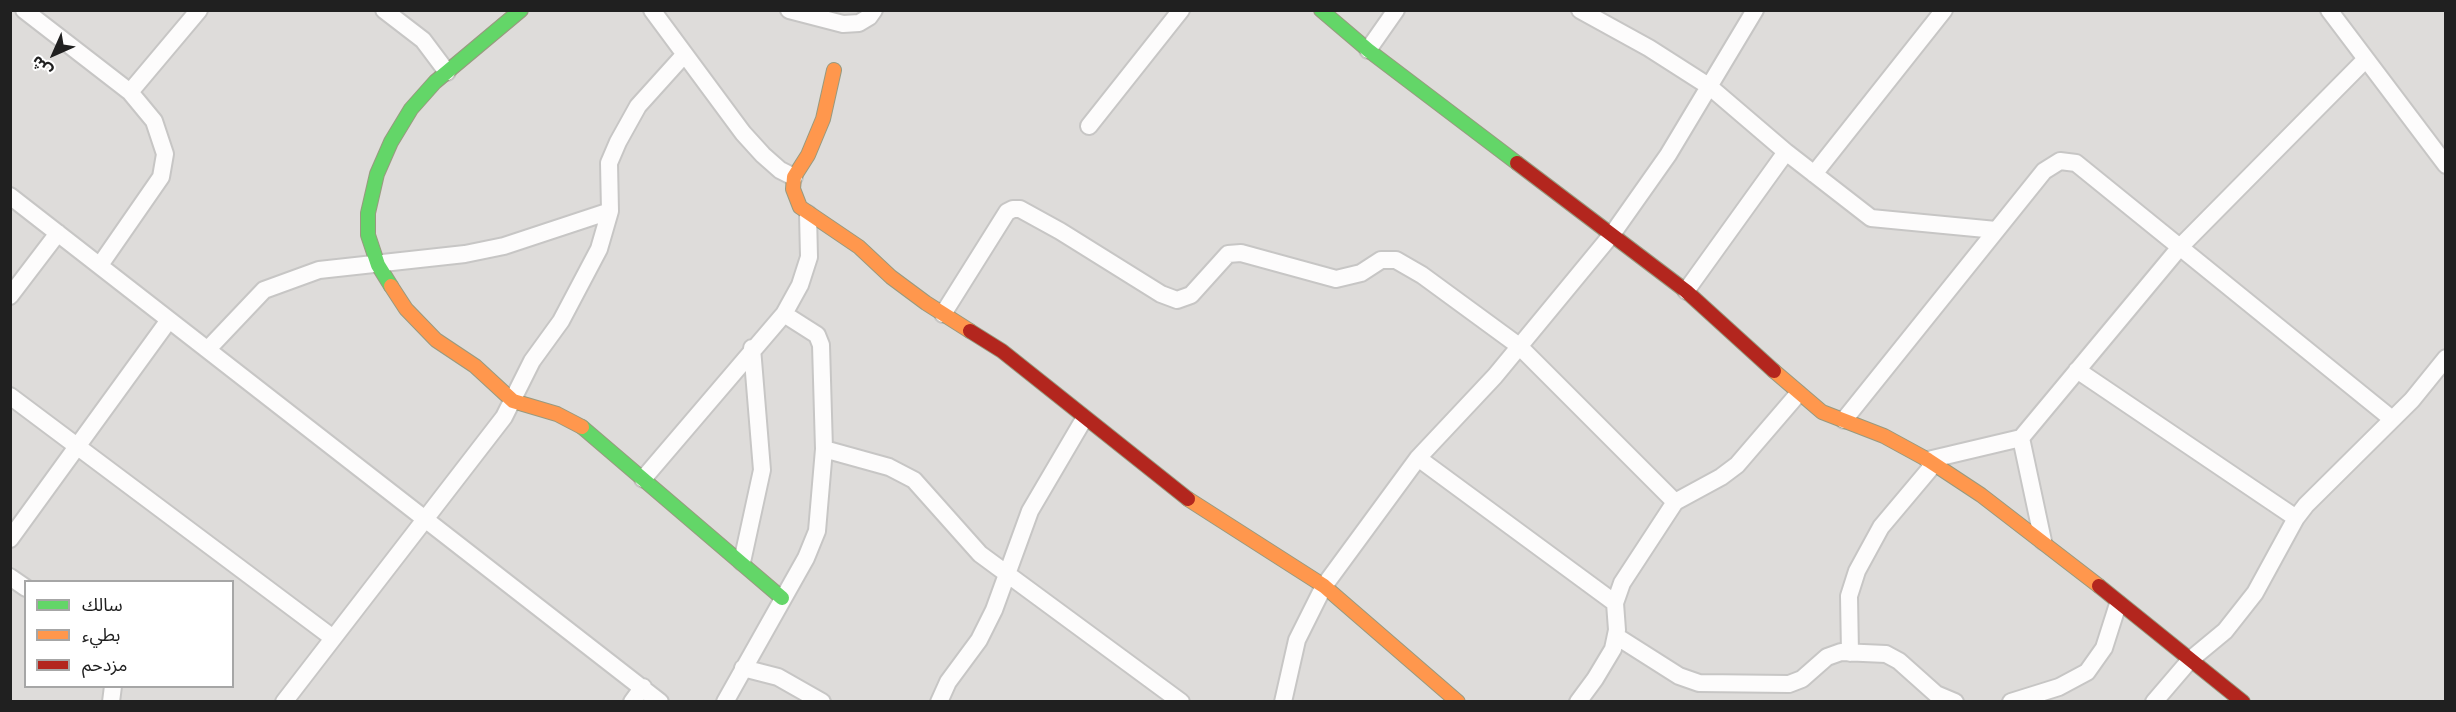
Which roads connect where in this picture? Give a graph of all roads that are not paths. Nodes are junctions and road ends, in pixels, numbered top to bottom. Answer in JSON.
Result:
{"nodes":[{"id":1,"x":24,"y":10,"type":"edge"},
{"id":2,"x":521,"y":10,"type":"edge"},
{"id":3,"x":652,"y":10,"type":"edge"},
{"id":4,"x":789,"y":10,"type":"edge"},
{"id":5,"x":874,"y":10,"type":"edge"},
{"id":6,"x":1181,"y":10,"type":"edge"},
{"id":7,"x":1321,"y":10,"type":"edge"},
{"id":8,"x":1396,"y":10,"type":"edge"},
{"id":9,"x":1580,"y":10,"type":"edge"},
{"id":10,"x":1755,"y":10,"type":"edge"},
{"id":11,"x":1944,"y":10,"type":"edge"},
{"id":12,"x":2329,"y":10,"type":"edge"},
{"id":13,"x":198,"y":11,"type":"edge"},
{"id":14,"x":387,"y":11,"type":"edge"},
{"id":15,"x":845,"y":17,"type":"edge"},
{"id":16,"x":1368,"y":50,"type":"junction"},
{"id":17,"x":684,"y":55,"type":"junction"},
{"id":18,"x":2365,"y":60,"type":"junction"},
{"id":19,"x":834,"y":70,"type":"dead end"},
{"id":20,"x":447,"y":72,"type":"junction"},
{"id":21,"x":1710,"y":87,"type":"junction"},
{"id":22,"x":130,"y":92,"type":"junction"},
{"id":23,"x":1089,"y":126,"type":"dead end"},
{"id":24,"x":1786,"y":152,"type":"junction"},
{"id":25,"x":2445,"y":165,"type":"edge"},
{"id":26,"x":1814,"y":174,"type":"junction"},
{"id":27,"x":794,"y":177,"type":"junction"},
{"id":28,"x":10,"y":196,"type":"edge"},
{"id":29,"x":610,"y":211,"type":"junction"},
{"id":30,"x":808,"y":214,"type":"junction"},
{"id":31,"x":1996,"y":230,"type":"junction"},
{"id":32,"x":58,"y":233,"type":"junction"},
{"id":33,"x":1613,"y":233,"type":"junction"},
{"id":34,"x":2180,"y":247,"type":"junction"},
{"id":35,"x":378,"y":265,"type":"junction"},
{"id":36,"x":100,"y":266,"type":"junction"},
{"id":37,"x":1686,"y":291,"type":"junction"},
{"id":38,"x":10,"y":296,"type":"edge"},
{"id":39,"x":784,"y":314,"type":"junction"},
{"id":40,"x":943,"y":314,"type":"junction"},
{"id":41,"x":169,"y":320,"type":"junction"},
{"id":42,"x":1519,"y":346,"type":"junction"},
{"id":43,"x":752,"y":348,"type":"junction"},
{"id":44,"x":208,"y":349,"type":"junction"},
{"id":45,"x":2445,"y":358,"type":"edge"},
{"id":46,"x":2077,"y":370,"type":"junction"},
{"id":47,"x":1798,"y":394,"type":"junction"},
{"id":48,"x":10,"y":396,"type":"edge"},
{"id":49,"x":513,"y":401,"type":"junction"},
{"id":50,"x":1084,"y":419,"type":"junction"},
{"id":51,"x":2392,"y":419,"type":"junction"},
{"id":52,"x":1844,"y":420,"type":"junction"},
{"id":53,"x":2021,"y":438,"type":"junction"},
{"id":54,"x":79,"y":447,"type":"junction"},
{"id":55,"x":824,"y":449,"type":"junction"},
{"id":56,"x":1418,"y":458,"type":"junction"},
{"id":57,"x":1931,"y":462,"type":"junction"},
{"id":58,"x":643,"y":479,"type":"junction"},
{"id":59,"x":1675,"y":502,"type":"junction"},
{"id":60,"x":424,"y":518,"type":"junction"},
{"id":61,"x":2296,"y":518,"type":"junction"},
{"id":62,"x":10,"y":539,"type":"edge"},
{"id":63,"x":2043,"y":541,"type":"junction"},
{"id":64,"x":742,"y":562,"type":"junction"},
{"id":65,"x":1007,"y":572,"type":"junction"},
{"id":66,"x":10,"y":577,"type":"edge"},
{"id":67,"x":1324,"y":586,"type":"junction"},
{"id":68,"x":24,"y":587,"type":"edge"},
{"id":69,"x":782,"y":598,"type":"junction"},
{"id":70,"x":1615,"y":603,"type":"junction"},
{"id":71,"x":2118,"y":604,"type":"junction"},
{"id":72,"x":1616,"y":636,"type":"junction"},
{"id":73,"x":333,"y":638,"type":"junction"},
{"id":74,"x":1850,"y":653,"type":"junction"},
{"id":75,"x":2190,"y":660,"type":"junction"},
{"id":76,"x":743,"y":668,"type":"junction"},
{"id":77,"x":643,"y":687,"type":"junction"},
{"id":78,"x":2020,"y":700,"type":"edge"},
{"id":79,"x":1953,"y":701,"type":"edge"},
{"id":80,"x":284,"y":702,"type":"edge"},
{"id":81,"x":632,"y":702,"type":"edge"},
{"id":82,"x":660,"y":702,"type":"edge"},
{"id":83,"x":724,"y":702,"type":"edge"},
{"id":84,"x":822,"y":702,"type":"edge"},
{"id":85,"x":939,"y":702,"type":"edge"},
{"id":86,"x":1181,"y":702,"type":"edge"},
{"id":87,"x":1283,"y":702,"type":"edge"},
{"id":88,"x":1458,"y":702,"type":"edge"},
{"id":89,"x":1578,"y":702,"type":"edge"},
{"id":90,"x":2154,"y":702,"type":"edge"},
{"id":91,"x":2243,"y":702,"type":"edge"}],
"edges":[{"from":1,"to":22,"type":"street"},
{"from":2,"to":20,"type":"street"},
{"from":3,"to":17,"type":"street"},
{"from":4,"to":15,"type":"street"},
{"from":5,"to":15,"type":"street"},
{"from":6,"to":23,"type":"street"},
{"from":7,"to":16,"type":"street"},
{"from":8,"to":16,"type":"street"},
{"from":9,"to":21,"type":"street"},
{"from":10,"to":21,"type":"street"},
{"from":11,"to":26,"type":"street"},
{"from":12,"to":18,"type":"street"},
{"from":13,"to":22,"type":"street"},
{"from":14,"to":20,"type":"street"},
{"from":16,"to":33,"type":"street"},
{"from":17,"to":27,"type":"street"},
{"from":17,"to":29,"type":"street"},
{"from":18,"to":25,"type":"street"},
{"from":18,"to":34,"type":"street"},
{"from":19,"to":27,"type":"street"},
{"from":20,"to":35,"type":"street"},
{"from":21,"to":24,"type":"street"},
{"from":21,"to":33,"type":"street"},
{"from":22,"to":36,"type":"street"},
{"from":24,"to":26,"type":"street"},
{"from":24,"to":37,"type":"street"},
{"from":26,"to":31,"type":"street"},
{"from":27,"to":30,"type":"street"},
{"from":28,"to":32,"type":"street"},
{"from":29,"to":35,"type":"street"},
{"from":29,"to":49,"type":"street"},
{"from":30,"to":39,"type":"street"},
{"from":30,"to":40,"type":"street"},
{"from":31,"to":34,"type":"street"},
{"from":31,"to":52,"type":"street"},
{"from":32,"to":36,"type":"street"},
{"from":32,"to":38,"type":"street"},
{"from":33,"to":37,"type":"street"},
{"from":33,"to":42,"type":"street"},
{"from":34,"to":46,"type":"street"},
{"from":34,"to":51,"type":"street"},
{"from":35,"to":44,"type":"street"},
{"from":35,"to":49,"type":"street"},
{"from":36,"to":41,"type":"street"},
{"from":37,"to":47,"type":"street"},
{"from":39,"to":43,"type":"street"},
{"from":39,"to":55,"type":"street"},
{"from":40,"to":42,"type":"street"},
{"from":40,"to":50,"type":"street"},
{"from":41,"to":44,"type":"street"},
{"from":41,"to":54,"type":"street"},
{"from":42,"to":56,"type":"street"},
{"from":42,"to":59,"type":"street"},
{"from":43,"to":58,"type":"street"},
{"from":43,"to":64,"type":"street"},
{"from":44,"to":60,"type":"street"},
{"from":45,"to":51,"type":"street"},
{"from":46,"to":53,"type":"street"},
{"from":46,"to":61,"type":"street"},
{"from":47,"to":52,"type":"street"},
{"from":47,"to":59,"type":"street"},
{"from":48,"to":54,"type":"street"},
{"from":49,"to":58,"type":"street"},
{"from":49,"to":60,"type":"street"},
{"from":50,"to":65,"type":"street"},
{"from":50,"to":67,"type":"street"},
{"from":51,"to":61,"type":"street"},
{"from":52,"to":57,"type":"street"},
{"from":53,"to":57,"type":"street"},
{"from":53,"to":63,"type":"street"},
{"from":54,"to":62,"type":"street"},
{"from":54,"to":73,"type":"street"},
{"from":55,"to":65,"type":"street"},
{"from":55,"to":69,"type":"street"},
{"from":56,"to":67,"type":"street"},
{"from":56,"to":70,"type":"street"},
{"from":57,"to":63,"type":"street"},
{"from":57,"to":74,"type":"street"},
{"from":58,"to":64,"type":"street"},
{"from":59,"to":70,"type":"street"},
{"from":60,"to":73,"type":"street"},
{"from":60,"to":77,"type":"street"},
{"from":61,"to":75,"type":"street"},
{"from":63,"to":71,"type":"street"},
{"from":64,"to":69,"type":"street"},
{"from":65,"to":85,"type":"street"},
{"from":65,"to":86,"type":"street"},
{"from":66,"to":68,"type":"street"},
{"from":67,"to":87,"type":"street"},
{"from":67,"to":88,"type":"street"},
{"from":69,"to":76,"type":"street"},
{"from":70,"to":72,"type":"street"},
{"from":71,"to":75,"type":"street"},
{"from":71,"to":78,"type":"street"},
{"from":72,"to":74,"type":"street"},
{"from":72,"to":89,"type":"street"},
{"from":73,"to":80,"type":"street"},
{"from":74,"to":79,"type":"street"},
{"from":75,"to":90,"type":"street"},
{"from":75,"to":91,"type":"street"},
{"from":76,"to":83,"type":"street"},
{"from":76,"to":84,"type":"street"},
{"from":77,"to":81,"type":"street"},
{"from":77,"to":82,"type":"street"}]}
